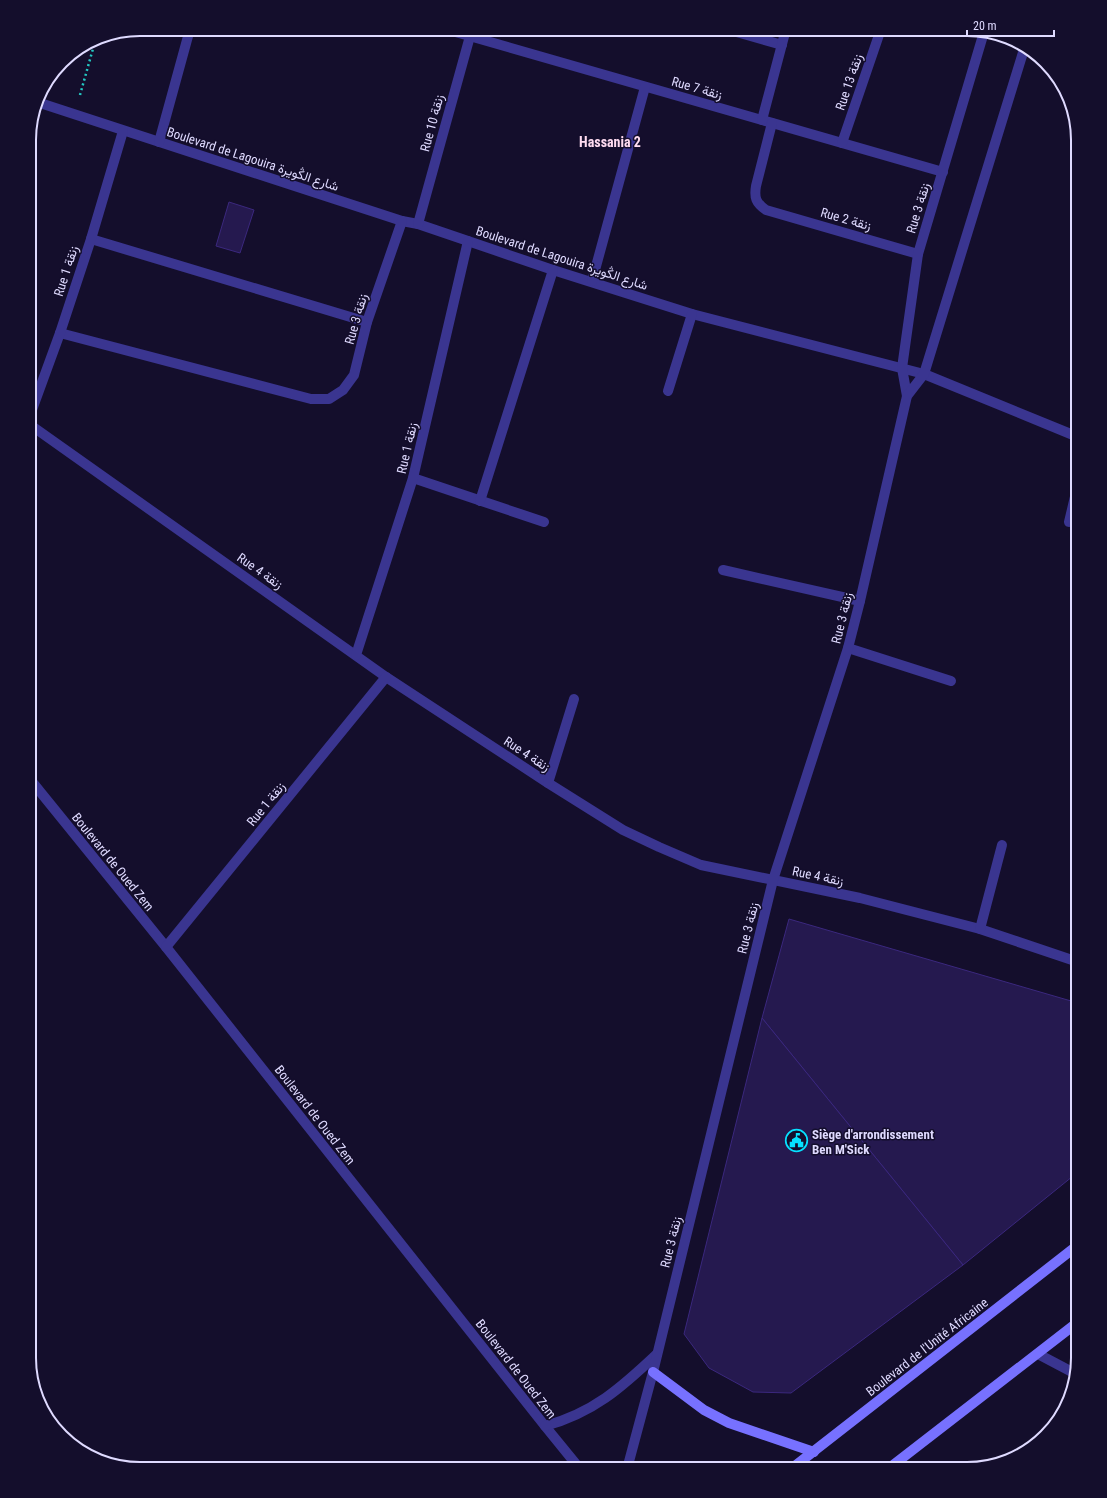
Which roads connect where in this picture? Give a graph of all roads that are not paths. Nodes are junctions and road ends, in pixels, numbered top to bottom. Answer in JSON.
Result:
{"nodes":[{"id":1,"x":188,"y":36,"type":"edge"},
{"id":2,"x":470,"y":36,"type":"edge"},
{"id":3,"x":481,"y":36,"type":"edge"},
{"id":4,"x":750,"y":36,"type":"edge"},
{"id":5,"x":784,"y":36,"type":"edge"},
{"id":6,"x":879,"y":36,"type":"edge"},
{"id":7,"x":982,"y":37,"type":"edge"},
{"id":8,"x":782,"y":45,"type":"junction"},
{"id":9,"x":1023,"y":52,"type":"edge"},
{"id":10,"x":645,"y":87,"type":"junction"},
{"id":11,"x":43,"y":104,"type":"edge"},
{"id":12,"x":762,"y":120,"type":"junction"},
{"id":13,"x":772,"y":123,"type":"junction"},
{"id":14,"x":123,"y":131,"type":"junction"},
{"id":15,"x":160,"y":142,"type":"junction"},
{"id":16,"x":842,"y":143,"type":"junction"},
{"id":17,"x":943,"y":172,"type":"junction"},
{"id":18,"x":402,"y":221,"type":"junction"},
{"id":19,"x":418,"y":224,"type":"junction"},
{"id":20,"x":91,"y":239,"type":"junction"},
{"id":21,"x":468,"y":242,"type":"junction"},
{"id":22,"x":918,"y":254,"type":"junction"},
{"id":23,"x":553,"y":270,"type":"junction"},
{"id":24,"x":592,"y":281,"type":"junction"},
{"id":25,"x":692,"y":314,"type":"junction"},
{"id":26,"x":367,"y":322,"type":"junction"},
{"id":27,"x":60,"y":333,"type":"junction"},
{"id":28,"x":902,"y":368,"type":"junction"},
{"id":29,"x":924,"y":374,"type":"junction"},
{"id":30,"x":668,"y":391,"type":"dead end"},
{"id":31,"x":907,"y":396,"type":"junction"},
{"id":32,"x":36,"y":399,"type":"edge"},
{"id":33,"x":36,"y":429,"type":"edge"},
{"id":34,"x":1071,"y":434,"type":"edge"},
{"id":35,"x":413,"y":478,"type":"junction"},
{"id":36,"x":480,"y":500,"type":"junction"},
{"id":37,"x":1071,"y":514,"type":"edge"},
{"id":38,"x":544,"y":522,"type":"dead end"},
{"id":39,"x":1069,"y":522,"type":"dead end"},
{"id":40,"x":723,"y":570,"type":"dead end"},
{"id":41,"x":860,"y":601,"type":"junction"},
{"id":42,"x":848,"y":648,"type":"junction"},
{"id":43,"x":356,"y":656,"type":"junction"},
{"id":44,"x":386,"y":677,"type":"junction"},
{"id":45,"x":951,"y":681,"type":"dead end"},
{"id":46,"x":574,"y":699,"type":"dead end"},
{"id":47,"x":548,"y":783,"type":"junction"},
{"id":48,"x":36,"y":787,"type":"edge"},
{"id":49,"x":1002,"y":845,"type":"dead end"},
{"id":50,"x":773,"y":880,"type":"junction"},
{"id":51,"x":980,"y":929,"type":"junction"},
{"id":52,"x":166,"y":948,"type":"junction"},
{"id":53,"x":1071,"y":960,"type":"edge"},
{"id":54,"x":1071,"y":1250,"type":"edge"},
{"id":55,"x":1071,"y":1328,"type":"edge"},
{"id":56,"x":657,"y":1354,"type":"junction"},
{"id":57,"x":1038,"y":1354,"type":"junction"},
{"id":58,"x":1070,"y":1371,"type":"edge"},
{"id":59,"x":653,"y":1372,"type":"junction"},
{"id":60,"x":545,"y":1426,"type":"junction"},
{"id":61,"x":814,"y":1452,"type":"junction"},
{"id":62,"x":574,"y":1462,"type":"edge"},
{"id":63,"x":629,"y":1462,"type":"edge"},
{"id":64,"x":801,"y":1462,"type":"edge"},
{"id":65,"x":897,"y":1462,"type":"edge"}],
"edges":[{"from":1,"to":15,"type":"street"},
{"from":2,"to":19,"type":"street","name":"Rue 10 زنقة"},
{"from":3,"to":10,"type":"street","name":"Rue 7 زنقة"},
{"from":4,"to":8,"type":"street"},
{"from":5,"to":8,"type":"street"},
{"from":6,"to":16,"type":"street","name":"Rue 13 زنقة"},
{"from":7,"to":17,"type":"street","name":"Rue 3 زنقة"},
{"from":8,"to":12,"type":"street"},
{"from":9,"to":29,"type":"street","name":"Rue 3 زنقة"},
{"from":10,"to":12,"type":"street","name":"Rue 7 زنقة"},
{"from":10,"to":24,"type":"street"},
{"from":11,"to":14,"type":"street","name":"Boulevard de Lagouira شارع الڭويرة"},
{"from":12,"to":13,"type":"street","name":"Rue 7 زنقة"},
{"from":13,"to":16,"type":"street","name":"Rue 7 زنقة"},
{"from":13,"to":22,"type":"street","name":"Rue 2 زنقة"},
{"from":14,"to":15,"type":"street","name":"Boulevard de Lagouira شارع الڭويرة"},
{"from":14,"to":20,"type":"street","name":"Rue 1 زنقة"},
{"from":15,"to":18,"type":"street","name":"Boulevard de Lagouira شارع الڭويرة"},
{"from":16,"to":17,"type":"street","name":"Rue 7 زنقة"},
{"from":17,"to":22,"type":"street","name":"Rue 3 زنقة"},
{"from":18,"to":19,"type":"street","name":"Boulevard de Lagouira شارع الڭويرة"},
{"from":18,"to":26,"type":"street","name":"Rue 3 زنقة"},
{"from":19,"to":21,"type":"street","name":"Boulevard de Lagouira شارع الڭويرة"},
{"from":20,"to":26,"type":"street"},
{"from":20,"to":27,"type":"street","name":"Rue 1 زنقة"},
{"from":21,"to":23,"type":"street","name":"Boulevard de Lagouira شارع الڭويرة"},
{"from":21,"to":35,"type":"street","name":"Rue 1 زنقة"},
{"from":22,"to":28,"type":"street","name":"Rue 3 زنقة"},
{"from":23,"to":24,"type":"street","name":"Boulevard de Lagouira شارع الڭويرة"},
{"from":23,"to":36,"type":"street"},
{"from":24,"to":25,"type":"street","name":"Boulevard de Lagouira شارع الڭويرة"},
{"from":25,"to":28,"type":"street","name":"Boulevard de Lagouira شارع الڭويرة"},
{"from":25,"to":30,"type":"street"},
{"from":26,"to":27,"type":"street","name":"Rue 3 زنقة"},
{"from":27,"to":32,"type":"street","name":"Rue 1 زنقة"},
{"from":28,"to":29,"type":"street","name":"Boulevard de Lagouira شارع الڭويرة"},
{"from":28,"to":31,"type":"street","name":"Rue 3 زنقة"},
{"from":29,"to":31,"type":"street","name":"Rue 3 زنقة"},
{"from":29,"to":34,"type":"street","name":"Boulevard de Lagouira شارع الڭويرة"},
{"from":31,"to":41,"type":"street","name":"Rue 3 زنقة"},
{"from":33,"to":43,"type":"street","name":"Rue 4 زنقة"},
{"from":35,"to":36,"type":"street"},
{"from":35,"to":43,"type":"street","name":"Rue 1 زنقة"},
{"from":36,"to":38,"type":"street"},
{"from":37,"to":39,"type":"street"},
{"from":40,"to":41,"type":"street"},
{"from":41,"to":42,"type":"street","name":"Rue 3 زنقة"},
{"from":42,"to":45,"type":"street"},
{"from":42,"to":50,"type":"street","name":"Rue 3 زنقة"},
{"from":43,"to":44,"type":"street","name":"Rue 4 زنقة"},
{"from":44,"to":47,"type":"street","name":"Rue 4 زنقة"},
{"from":44,"to":52,"type":"street","name":"Rue 1 زنقة"},
{"from":46,"to":47,"type":"street"},
{"from":47,"to":50,"type":"street","name":"Rue 4 زنقة"},
{"from":48,"to":52,"type":"street","name":"Boulevard de Oued Zem"},
{"from":49,"to":51,"type":"street"},
{"from":50,"to":51,"type":"street","name":"Rue 4 زنقة"},
{"from":50,"to":56,"type":"street","name":"Rue 3 زنقة"},
{"from":51,"to":53,"type":"street","name":"Rue 4 زنقة"},
{"from":52,"to":60,"type":"street","name":"Boulevard de Oued Zem"},
{"from":54,"to":61,"type":"main road","name":"Boulevard de l'Unité Africaine"},
{"from":55,"to":57,"type":"main road"},
{"from":56,"to":59,"type":"street","name":"Rue 3 زنقة"},
{"from":56,"to":60,"type":"street"},
{"from":57,"to":58,"type":"street"},
{"from":57,"to":65,"type":"main road"},
{"from":59,"to":61,"type":"main road"},
{"from":59,"to":63,"type":"street","name":"Rue 3 زنقة"},
{"from":60,"to":62,"type":"street","name":"Boulevard de Oued Zem"},
{"from":61,"to":64,"type":"main road","name":"Boulevard de l'Unité Africaine"}]}
